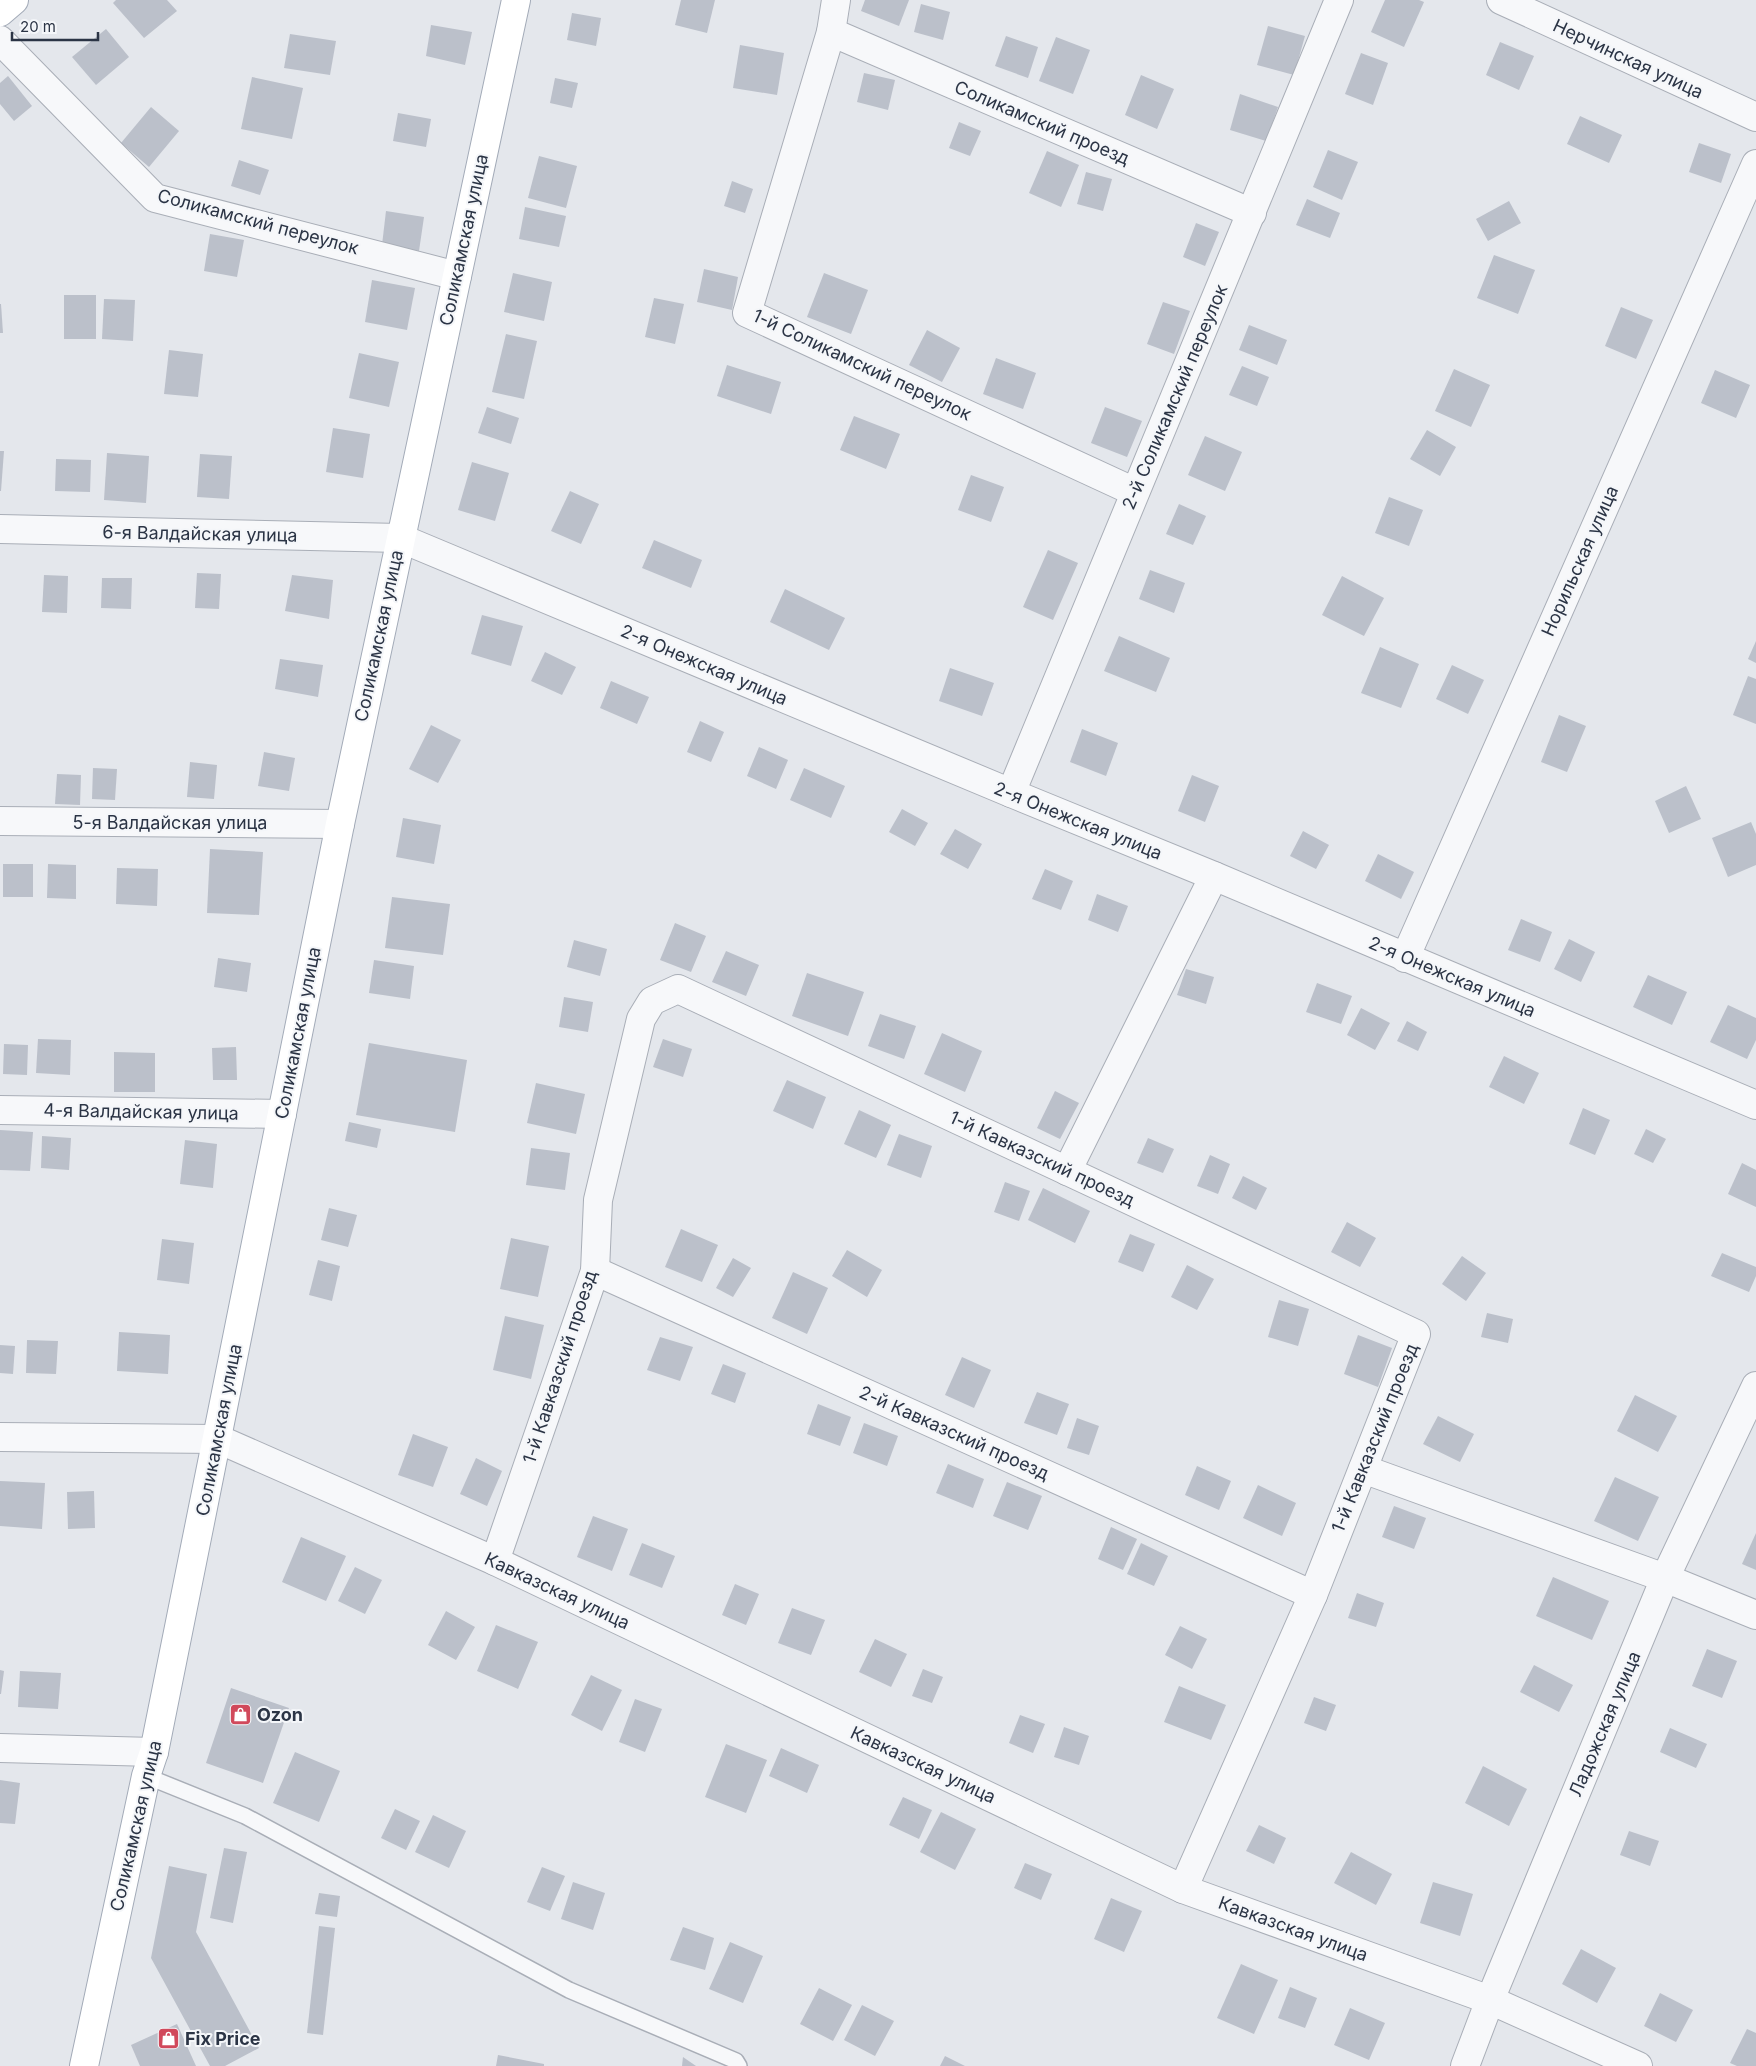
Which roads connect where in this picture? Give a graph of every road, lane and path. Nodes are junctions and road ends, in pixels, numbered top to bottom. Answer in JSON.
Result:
{"nodes":[{"id":1,"x":14,"y":0,"type":"edge"},
{"id":2,"x":516,"y":0,"type":"edge"},
{"id":3,"x":836,"y":0,"type":"edge"},
{"id":4,"x":1339,"y":0,"type":"edge"},
{"id":5,"x":1501,"y":0,"type":"edge"},
{"id":6,"x":0,"y":12,"type":"edge"},
{"id":7,"x":831,"y":32,"type":"junction"},
{"id":8,"x":0,"y":40,"type":"edge"},
{"id":9,"x":1756,"y":117,"type":"edge"},
{"id":10,"x":1756,"y":164,"type":"edge"},
{"id":11,"x":1252,"y":213,"type":"junction"},
{"id":12,"x":457,"y":276,"type":"junction"},
{"id":13,"x":1135,"y":492,"type":"junction"},
{"id":14,"x":0,"y":530,"type":"edge"},
{"id":15,"x":400,"y":538,"type":"junction"},
{"id":16,"x":1011,"y":793,"type":"junction"},
{"id":17,"x":0,"y":821,"type":"edge"},
{"id":18,"x":340,"y":824,"type":"junction"},
{"id":19,"x":1214,"y":876,"type":"junction"},
{"id":20,"x":1405,"y":958,"type":"junction"},
{"id":21,"x":1756,"y":1104,"type":"edge"},
{"id":22,"x":0,"y":1110,"type":"edge"},
{"id":23,"x":282,"y":1114,"type":"junction"},
{"id":24,"x":1067,"y":1171,"type":"junction"},
{"id":25,"x":595,"y":1271,"type":"junction"},
{"id":26,"x":1756,"y":1386,"type":"edge"},
{"id":27,"x":0,"y":1437,"type":"edge"},
{"id":28,"x":218,"y":1439,"type":"junction"},
{"id":29,"x":1363,"y":1469,"type":"junction"},
{"id":30,"x":495,"y":1561,"type":"junction"},
{"id":31,"x":1665,"y":1578,"type":"junction"},
{"id":32,"x":1313,"y":1595,"type":"junction"},
{"id":33,"x":1756,"y":1615,"type":"edge"},
{"id":34,"x":0,"y":1748,"type":"edge"},
{"id":35,"x":150,"y":1764,"type":"junction"},
{"id":36,"x":1183,"y":1889,"type":"junction"},
{"id":37,"x":1490,"y":2000,"type":"junction"},
{"id":38,"x":84,"y":2066,"type":"edge"},
{"id":39,"x":739,"y":2066,"type":"edge"},
{"id":40,"x":1465,"y":2066,"type":"edge"},
{"id":41,"x":1638,"y":2066,"type":"edge"}],
"edges":[{"from":1,"to":6,"type":"main road"},
{"from":2,"to":12,"type":"main road","name":"Соликамская улица"},
{"from":3,"to":7,"type":"street","name":"1-й Соликамский переулок"},
{"from":4,"to":11,"type":"street","name":"2-й Соликамский переулок"},
{"from":5,"to":9,"type":"street","name":"Нерчинская улица"},
{"from":7,"to":11,"type":"street","name":"Соликамский проезд"},
{"from":7,"to":13,"type":"street","name":"1-й Соликамский переулок"},
{"from":8,"to":12,"type":"street","name":"Соликамский переулок"},
{"from":10,"to":20,"type":"street","name":"Норильская улица"},
{"from":11,"to":13,"type":"street","name":"2-й Соликамский переулок"},
{"from":12,"to":15,"type":"main road","name":"Соликамская улица"},
{"from":13,"to":16,"type":"street","name":"2-й Соликамский переулок"},
{"from":14,"to":15,"type":"street","name":"6-я Валдайская улица"},
{"from":15,"to":16,"type":"street","name":"2-я Онежская улица"},
{"from":15,"to":18,"type":"main road","name":"Соликамская улица"},
{"from":16,"to":19,"type":"street","name":"2-я Онежская улица"},
{"from":17,"to":18,"type":"street","name":"5-я Валдайская улица"},
{"from":18,"to":23,"type":"main road","name":"Соликамская улица"},
{"from":19,"to":20,"type":"street","name":"2-я Онежская улица"},
{"from":19,"to":24,"type":"street"},
{"from":20,"to":21,"type":"street","name":"2-я Онежская улица"},
{"from":22,"to":23,"type":"street","name":"4-я Валдайская улица"},
{"from":23,"to":28,"type":"main road","name":"Соликамская улица"},
{"from":24,"to":25,"type":"street","name":"1-й Кавказский проезд"},
{"from":24,"to":29,"type":"street","name":"1-й Кавказский проезд"},
{"from":25,"to":30,"type":"street","name":"1-й Кавказский проезд"},
{"from":25,"to":32,"type":"street","name":"2-й Кавказский проезд"},
{"from":26,"to":31,"type":"street","name":"Ладожская улица"},
{"from":27,"to":28,"type":"street"},
{"from":28,"to":30,"type":"street","name":"Кавказская улица"},
{"from":28,"to":35,"type":"main road","name":"Соликамская улица"},
{"from":29,"to":31,"type":"street"},
{"from":29,"to":32,"type":"street","name":"1-й Кавказский проезд"},
{"from":30,"to":36,"type":"street","name":"Кавказская улица"},
{"from":31,"to":33,"type":"street"},
{"from":31,"to":37,"type":"street","name":"Ладожская улица"},
{"from":32,"to":36,"type":"street","name":"1-й Кавказский проезд"},
{"from":34,"to":35,"type":"street"},
{"from":35,"to":38,"type":"main road","name":"Соликамская улица"},
{"from":35,"to":39,"type":"lane"},
{"from":36,"to":37,"type":"street","name":"Кавказская улица"},
{"from":37,"to":40,"type":"street","name":"Ладожская улица"},
{"from":37,"to":41,"type":"street","name":"Кавказская улица"}]}
